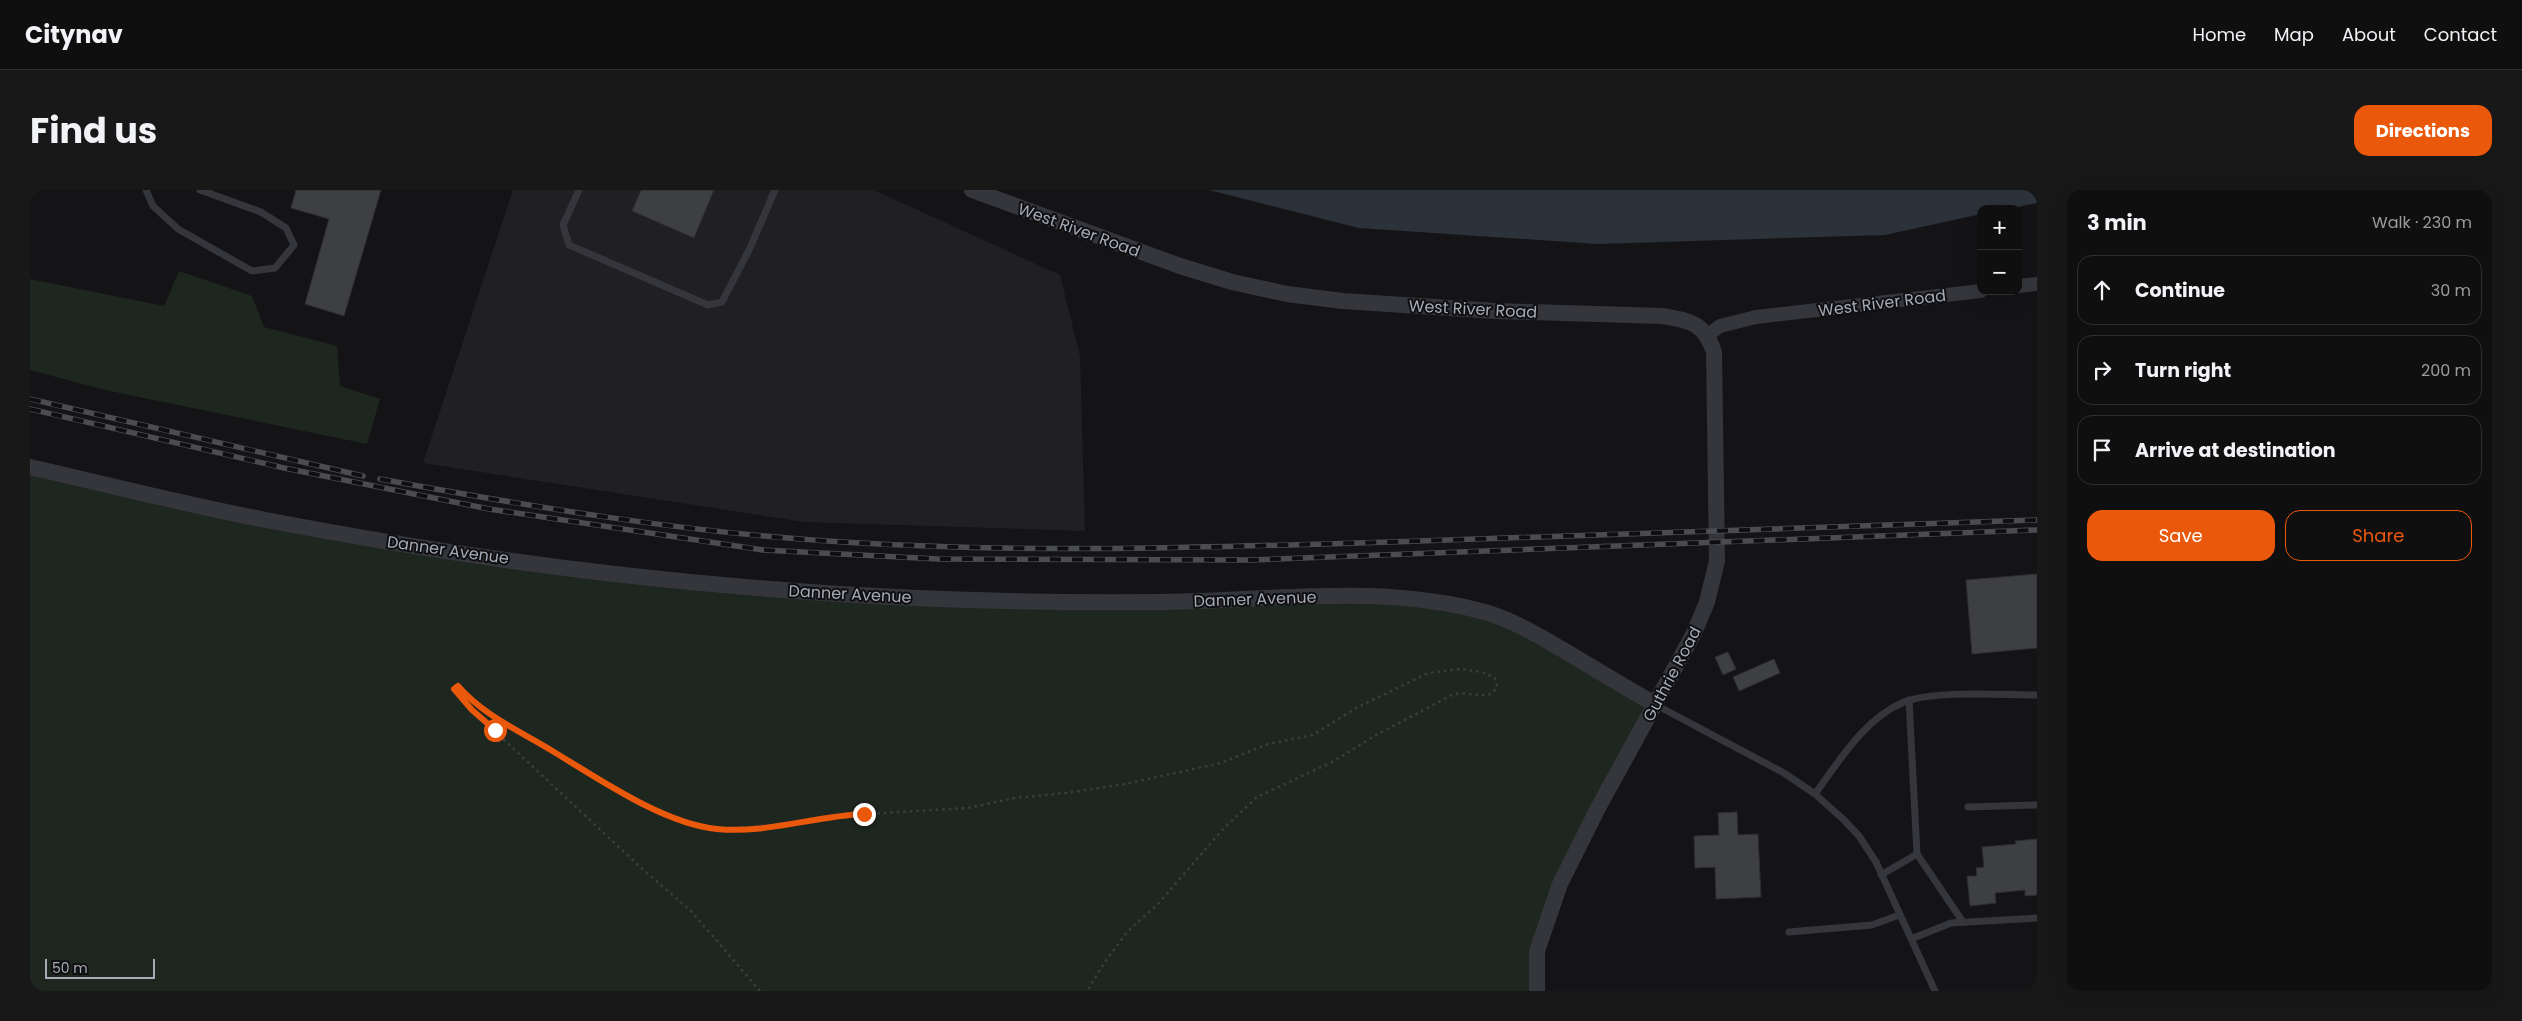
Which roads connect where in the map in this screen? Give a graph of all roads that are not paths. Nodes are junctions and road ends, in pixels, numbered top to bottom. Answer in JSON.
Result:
{"nodes":[{"id":1,"x":146,"y":190,"type":"edge"},
{"id":2,"x":200,"y":190,"type":"edge"},
{"id":3,"x":579,"y":190,"type":"edge"},
{"id":4,"x":775,"y":190,"type":"edge"},
{"id":5,"x":972,"y":190,"type":"edge"},
{"id":6,"x":2037,"y":284,"type":"edge"},
{"id":7,"x":2022,"y":286,"type":"edge"},
{"id":8,"x":1977,"y":291,"type":"edge"},
{"id":9,"x":1708,"y":335,"type":"junction"},
{"id":10,"x":30,"y":467,"type":"edge"},
{"id":11,"x":2037,"y":695,"type":"edge"},
{"id":12,"x":1909,"y":700,"type":"junction"},
{"id":13,"x":1656,"y":704,"type":"junction"},
{"id":14,"x":1815,"y":794,"type":"junction"},
{"id":15,"x":2037,"y":805,"type":"edge"},
{"id":16,"x":1968,"y":807,"type":"dead end"},
{"id":17,"x":1917,"y":854,"type":"junction"},
{"id":18,"x":1881,"y":874,"type":"junction"},
{"id":19,"x":1900,"y":915,"type":"junction"},
{"id":20,"x":2037,"y":918,"type":"edge"},
{"id":21,"x":1963,"y":922,"type":"junction"},
{"id":22,"x":1789,"y":932,"type":"dead end"},
{"id":23,"x":1911,"y":940,"type":"junction"},
{"id":24,"x":1537,"y":991,"type":"edge"},
{"id":25,"x":1935,"y":991,"type":"edge"}],
"edges":[{"from":1,"to":2,"type":"lane"},
{"from":3,"to":4,"type":"lane"},
{"from":5,"to":9,"type":"street","name":"West River Road"},
{"from":6,"to":7,"type":"street"},
{"from":8,"to":9,"type":"street","name":"West River Road"},
{"from":9,"to":13,"type":"street","name":"Guthrie Road"},
{"from":10,"to":13,"type":"street","name":"Danner Avenue"},
{"from":11,"to":12,"type":"lane"},
{"from":12,"to":14,"type":"lane"},
{"from":12,"to":17,"type":"lane"},
{"from":13,"to":14,"type":"lane"},
{"from":13,"to":24,"type":"street","name":"Guthrie Road"},
{"from":14,"to":18,"type":"lane"},
{"from":15,"to":16,"type":"lane"},
{"from":17,"to":18,"type":"lane"},
{"from":17,"to":21,"type":"lane"},
{"from":18,"to":19,"type":"lane"},
{"from":19,"to":22,"type":"lane"},
{"from":19,"to":23,"type":"lane"},
{"from":20,"to":21,"type":"lane"},
{"from":21,"to":23,"type":"lane"},
{"from":23,"to":25,"type":"lane"}]}
